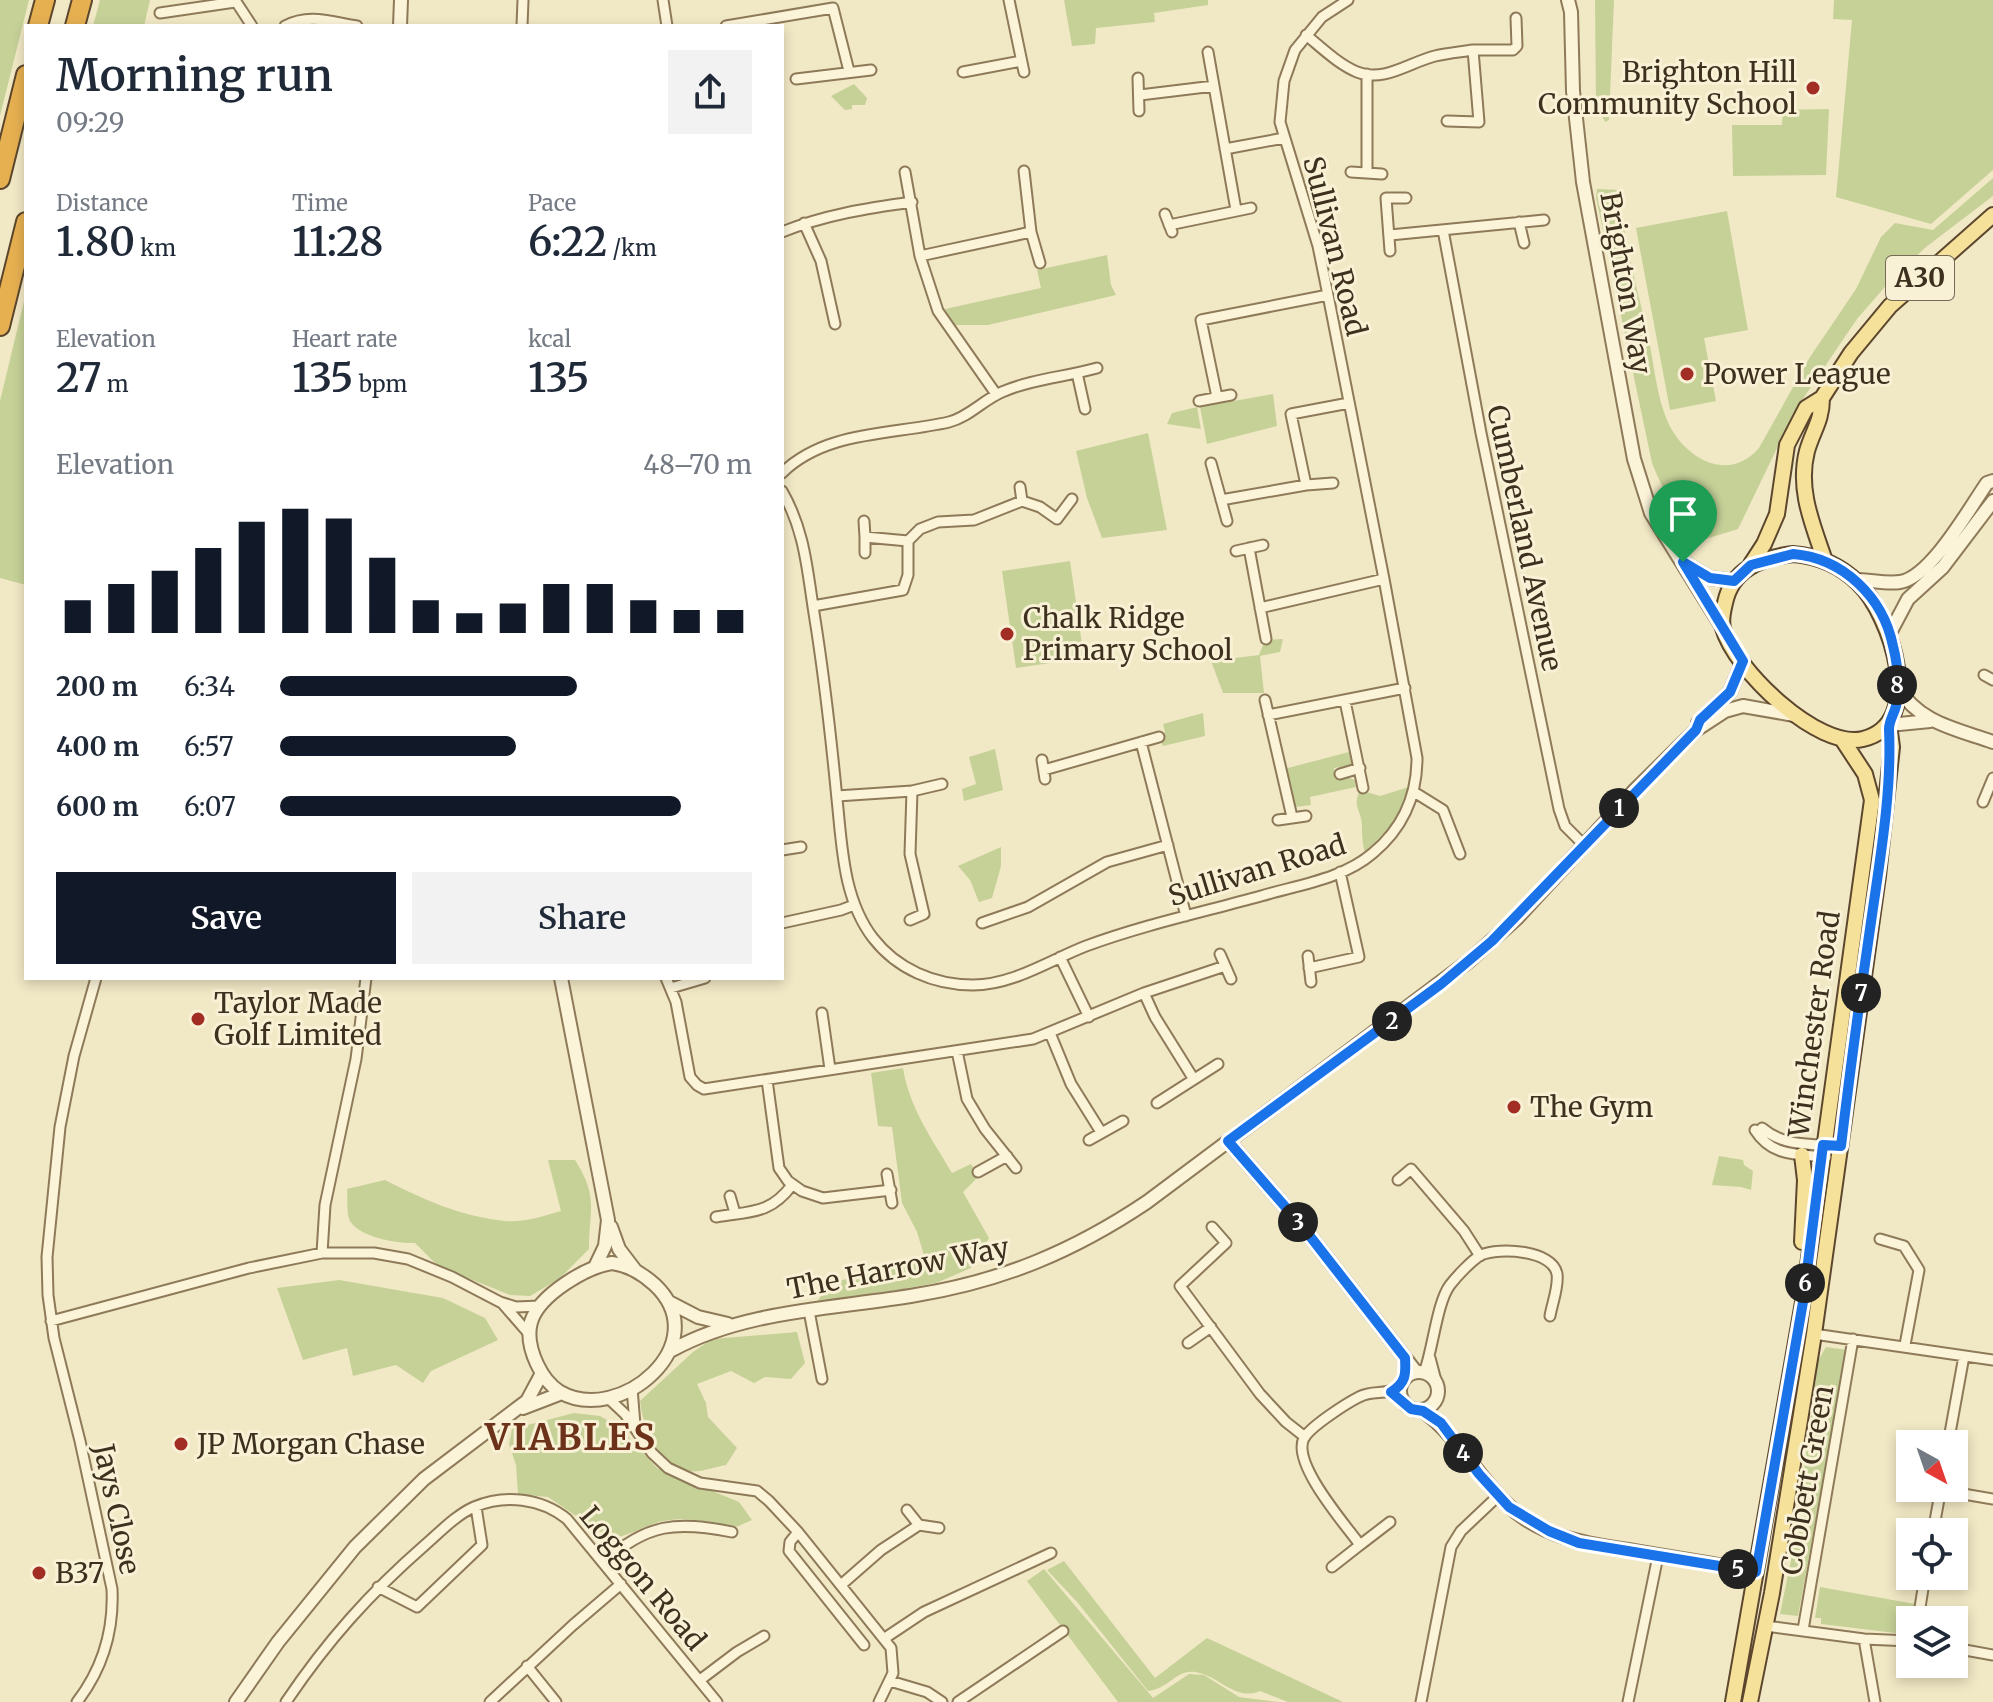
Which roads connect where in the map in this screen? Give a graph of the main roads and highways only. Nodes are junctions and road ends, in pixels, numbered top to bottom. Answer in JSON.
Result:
{"nodes":[{"id":1,"x":45,"y":0,"type":"edge"},
{"id":2,"x":82,"y":0,"type":"edge"},
{"id":3,"x":39,"y":24,"type":"edge"},
{"id":4,"x":76,"y":24,"type":"edge"},
{"id":5,"x":24,"y":83,"type":"edge"},
{"id":6,"x":0,"y":179,"type":"edge"},
{"id":7,"x":1993,"y":215,"type":"edge"},
{"id":8,"x":24,"y":230,"type":"edge"},
{"id":9,"x":0,"y":326,"type":"edge"},
{"id":10,"x":1822,"y":398,"type":"junction"},
{"id":11,"x":1825,"y":561,"type":"junction"},
{"id":12,"x":1751,"y":565,"type":"junction"},
{"id":13,"x":1889,"y":725,"type":"junction"},
{"id":14,"x":1842,"y":739,"type":"junction"},
{"id":15,"x":1802,"y":1155,"type":"road end"},
{"id":16,"x":1803,"y":1302,"type":"junction"},
{"id":17,"x":1733,"y":1702,"type":"edge"},
{"id":18,"x":1750,"y":1702,"type":"edge"}],
"edges":[{"from":1,"to":3,"type":"highway"},
{"from":2,"to":4,"type":"highway"},
{"from":5,"to":6,"type":"highway"},
{"from":7,"to":10,"type":"main road","number":"A30"},
{"from":8,"to":9,"type":"highway"},
{"from":10,"to":11,"type":"main road","number":"A30"},
{"from":10,"to":12,"type":"main road","number":"A30"},
{"from":11,"to":12,"type":"main road","number":"A30"},
{"from":11,"to":13,"type":"main road","number":"A30"},
{"from":12,"to":14,"type":"main road","number":"A30"},
{"from":13,"to":14,"type":"main road"},
{"from":13,"to":18,"type":"main road","name":"Winchester Road","number":"A30"},
{"from":14,"to":16,"type":"main road","name":"Winchester Road"},
{"from":15,"to":16,"type":"main road"},
{"from":16,"to":17,"type":"main road","name":"Winchester Road"}]}
